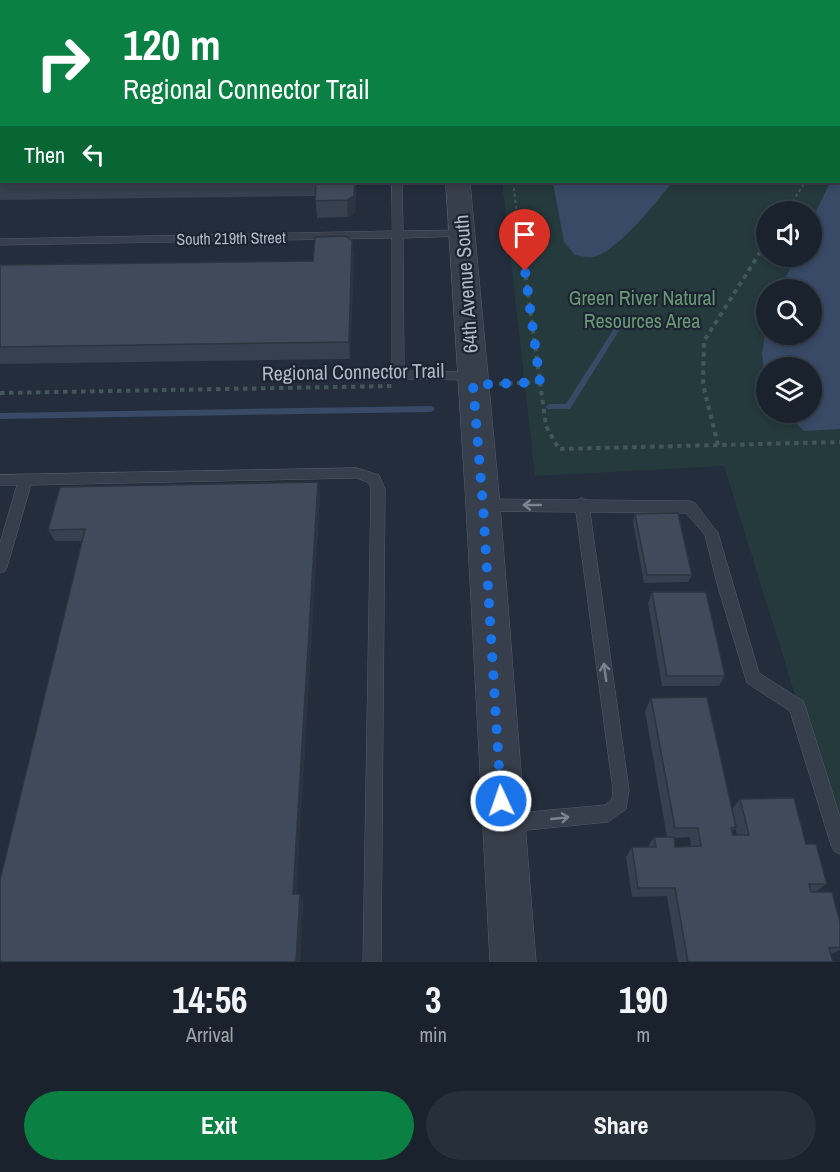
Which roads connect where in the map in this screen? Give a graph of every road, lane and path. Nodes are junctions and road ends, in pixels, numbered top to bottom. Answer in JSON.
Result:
{"nodes":[{"id":1,"x":396,"y":183,"type":"edge"},
{"id":2,"x":458,"y":183,"type":"edge"},
{"id":3,"x":513,"y":183,"type":"edge"},
{"id":4,"x":804,"y":183,"type":"edge"},
{"id":5,"x":793,"y":201,"type":"edge"},
{"id":6,"x":462,"y":233,"type":"junction"},
{"id":7,"x":397,"y":235,"type":"junction"},
{"id":8,"x":0,"y":242,"type":"edge"},
{"id":9,"x":756,"y":259,"type":"edge"},
{"id":10,"x":473,"y":381,"type":"junction"},
{"id":11,"x":540,"y":382,"type":"junction"},
{"id":12,"x":402,"y":386,"type":"dead end"},
{"id":13,"x":0,"y":393,"type":"edge"},
{"id":14,"x":840,"y":442,"type":"edge"},
{"id":15,"x":718,"y":445,"type":"junction"},
{"id":16,"x":26,"y":479,"type":"junction"},
{"id":17,"x":0,"y":480,"type":"edge"},
{"id":18,"x":582,"y":504,"type":"junction"},
{"id":19,"x":483,"y":505,"type":"junction"},
{"id":20,"x":0,"y":567,"type":"edge"},
{"id":21,"x":502,"y":824,"type":"junction"},
{"id":22,"x":840,"y":845,"type":"edge"},
{"id":23,"x":372,"y":962,"type":"edge"},
{"id":24,"x":513,"y":962,"type":"edge"}],
"edges":[{"from":1,"to":7,"type":"lane"},
{"from":2,"to":6,"type":"street","name":"64th Avenue South"},
{"from":3,"to":11,"type":"path"},
{"from":4,"to":5,"type":"path"},
{"from":6,"to":7,"type":"lane","name":"South 219th Street"},
{"from":6,"to":10,"type":"street","name":"64th Avenue South"},
{"from":7,"to":8,"type":"lane","name":"South 219th Street"},
{"from":7,"to":10,"type":"lane"},
{"from":9,"to":15,"type":"path"},
{"from":10,"to":11,"type":"path","name":"Regional Connector Trail"},
{"from":10,"to":19,"type":"street","name":"64th Avenue South"},
{"from":11,"to":15,"type":"path"},
{"from":12,"to":13,"type":"path","name":"Regional Connector Trail"},
{"from":14,"to":15,"type":"path"},
{"from":16,"to":17,"type":"lane"},
{"from":16,"to":20,"type":"lane"},
{"from":16,"to":23,"type":"lane"},
{"from":18,"to":19,"type":"lane","one_way":true},
{"from":21,"to":18,"type":"lane","one_way":true},
{"from":18,"to":22,"type":"lane"},
{"from":19,"to":21,"type":"street","name":"64th Avenue South"},
{"from":21,"to":24,"type":"street","name":"64th Avenue South"}]}
